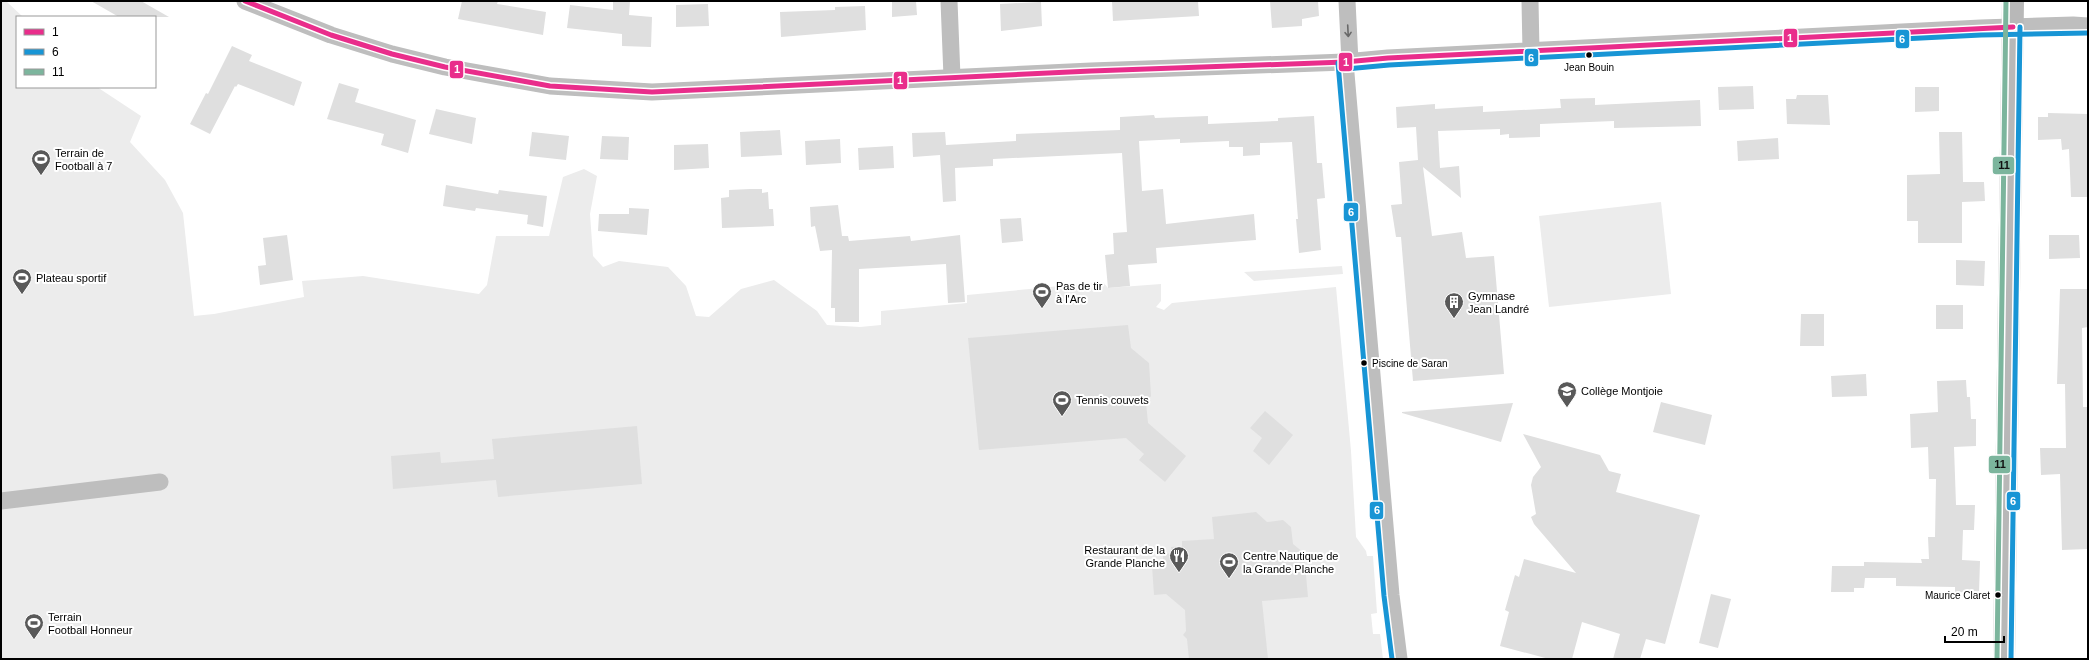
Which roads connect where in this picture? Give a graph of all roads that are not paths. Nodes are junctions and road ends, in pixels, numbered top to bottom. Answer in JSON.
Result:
{"nodes":[{"id":1,"x":246,"y":1,"type":"edge"},
{"id":2,"x":949,"y":1,"type":"edge"},
{"id":3,"x":1347,"y":1,"type":"edge"},
{"id":4,"x":1530,"y":1,"type":"edge"},
{"id":5,"x":2013,"y":1,"type":"edge"},
{"id":6,"x":2088,"y":26,"type":"edge"},
{"id":7,"x":2013,"y":27,"type":"junction"},
{"id":8,"x":1531,"y":51,"type":"junction"},
{"id":9,"x":1348,"y":62,"type":"junction"},
{"id":10,"x":952,"y":77,"type":"junction"},
{"id":11,"x":160,"y":482,"type":"dead end"},
{"id":12,"x":1,"y":501,"type":"edge"},
{"id":13,"x":1399,"y":659,"type":"edge"},
{"id":14,"x":2004,"y":659,"type":"edge"}],
"edges":[{"from":1,"to":10,"type":"street"},
{"from":2,"to":10,"type":"street"},
{"from":3,"to":9,"type":"street","one_way":true},
{"from":4,"to":8,"type":"street"},
{"from":5,"to":7,"type":"main road"},
{"from":6,"to":7,"type":"street"},
{"from":7,"to":8,"type":"street"},
{"from":7,"to":14,"type":"main road"},
{"from":8,"to":9,"type":"street"},
{"from":9,"to":10,"type":"street"},
{"from":9,"to":13,"type":"street"},
{"from":11,"to":12,"type":"street"}]}
